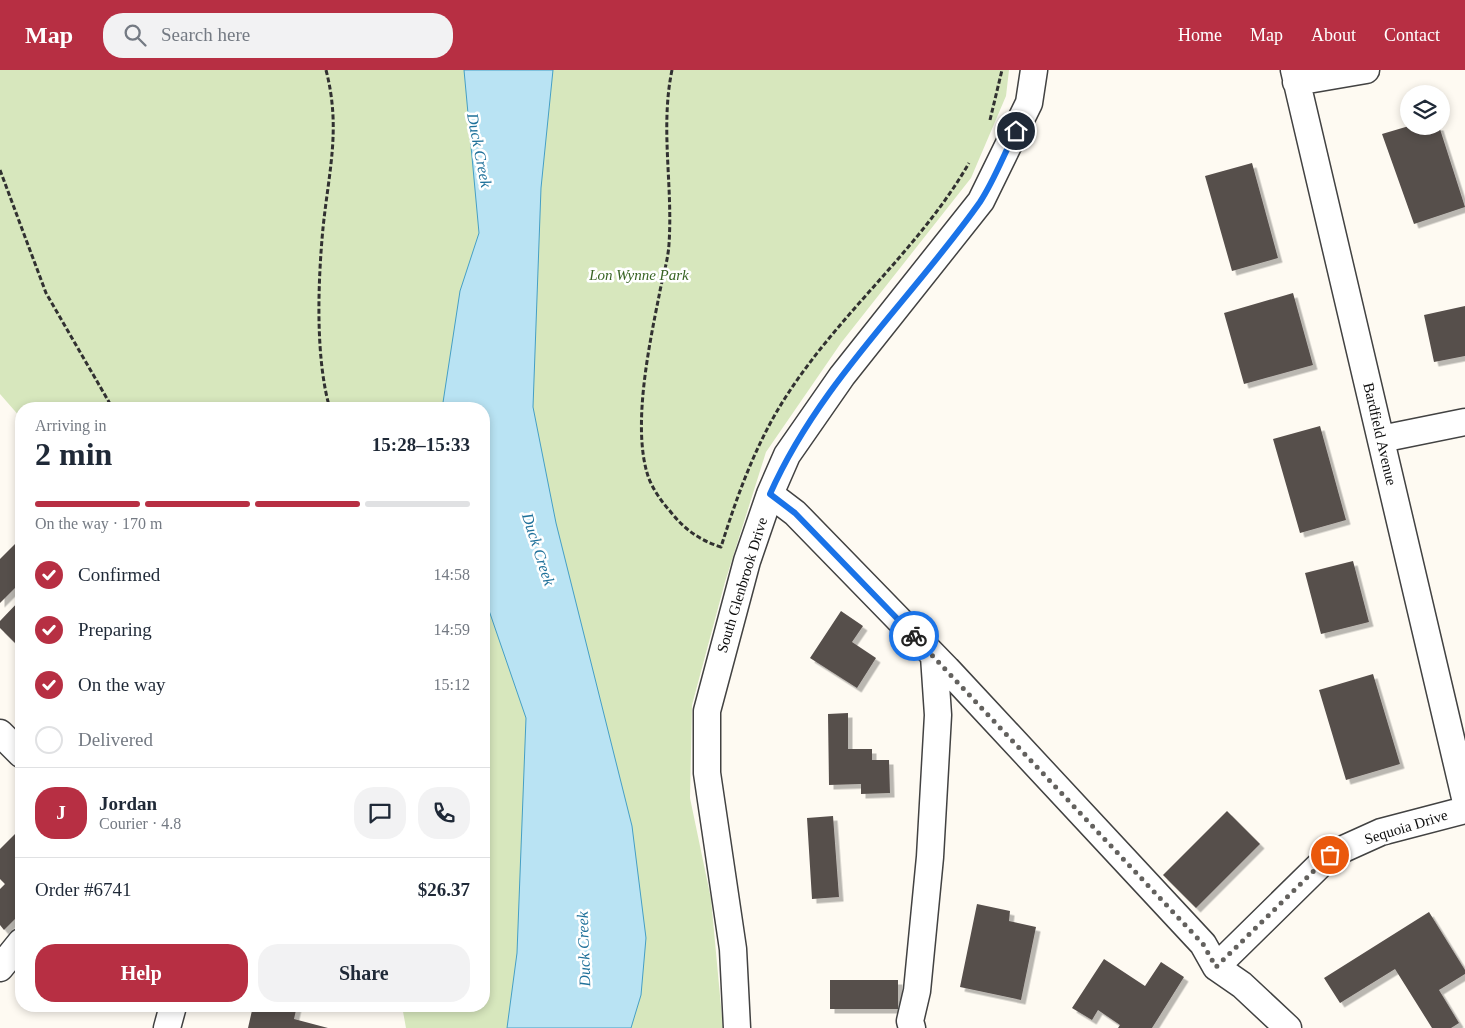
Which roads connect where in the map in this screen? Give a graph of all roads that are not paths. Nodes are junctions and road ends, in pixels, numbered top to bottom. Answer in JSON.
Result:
{"nodes":[{"id":1,"x":1034,"y":70,"type":"edge"},
{"id":2,"x":1366,"y":70,"type":"edge"},
{"id":3,"x":1295,"y":76,"type":"edge"},
{"id":4,"x":1465,"y":422,"type":"edge"},
{"id":5,"x":1382,"y":439,"type":"junction"},
{"id":6,"x":770,"y":494,"type":"junction"},
{"id":7,"x":934,"y":656,"type":"junction"},
{"id":8,"x":0,"y":733,"type":"edge"},
{"id":9,"x":15,"y":748,"type":"edge"},
{"id":10,"x":1465,"y":798,"type":"edge"},
{"id":11,"x":1465,"y":810,"type":"edge"},
{"id":12,"x":15,"y":949,"type":"edge"},
{"id":13,"x":1216,"y":967,"type":"junction"},
{"id":14,"x":0,"y":968,"type":"edge"},
{"id":15,"x":171,"y":1012,"type":"edge"},
{"id":16,"x":167,"y":1028,"type":"edge"},
{"id":17,"x":736,"y":1028,"type":"edge"},
{"id":18,"x":912,"y":1028,"type":"edge"},
{"id":19,"x":1288,"y":1028,"type":"edge"}],
"edges":[{"from":1,"to":6,"type":"street","name":"South Glenbrook Drive"},
{"from":2,"to":3,"type":"street"},
{"from":3,"to":5,"type":"street","name":"Bardfield Avenue"},
{"from":4,"to":5,"type":"street"},
{"from":5,"to":10,"type":"street","name":"Bardfield Avenue"},
{"from":6,"to":7,"type":"street"},
{"from":6,"to":17,"type":"street","name":"South Glenbrook Drive"},
{"from":7,"to":13,"type":"street"},
{"from":7,"to":18,"type":"street"},
{"from":8,"to":9,"type":"street"},
{"from":11,"to":13,"type":"street","name":"Sequoia Drive"},
{"from":12,"to":14,"type":"street"},
{"from":13,"to":19,"type":"street"},
{"from":15,"to":16,"type":"street"}]}
